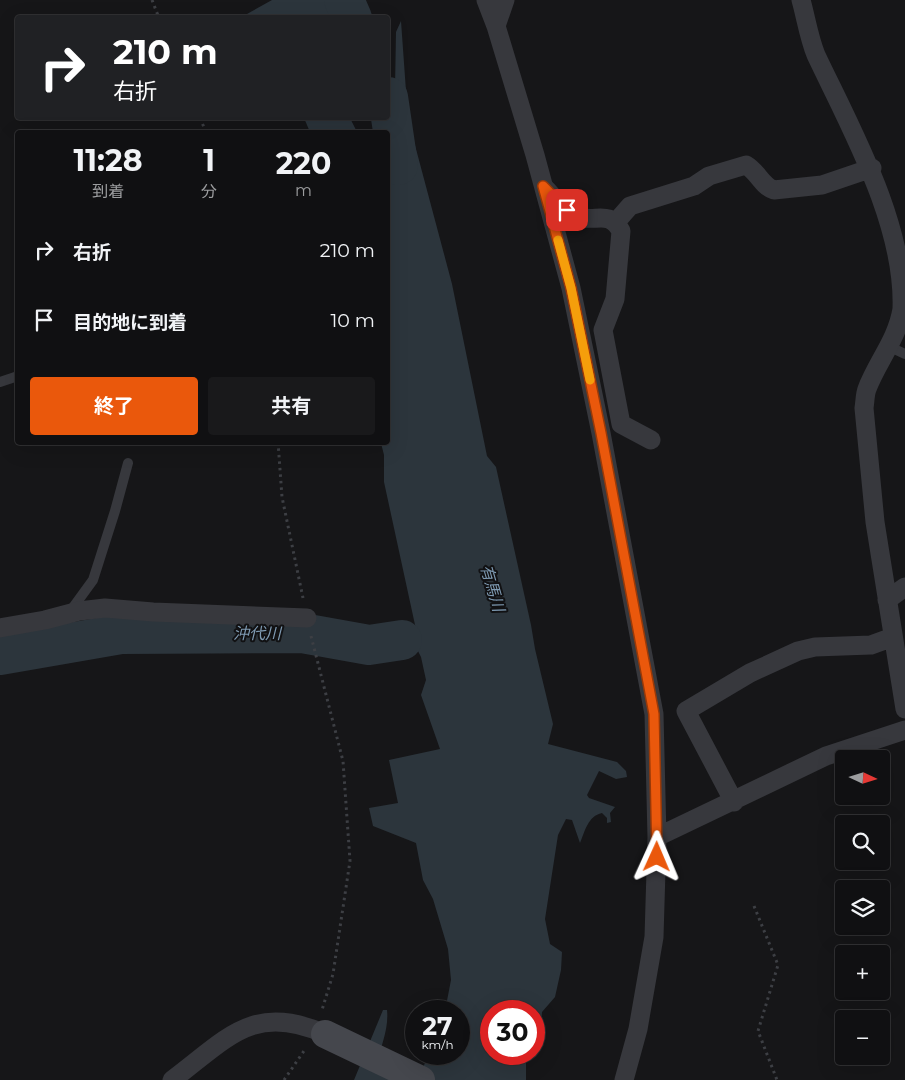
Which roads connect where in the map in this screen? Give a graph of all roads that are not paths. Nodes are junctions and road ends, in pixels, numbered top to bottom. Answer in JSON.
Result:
{"nodes":[{"id":1,"x":486,"y":0,"type":"edge"},
{"id":2,"x":505,"y":0,"type":"edge"},
{"id":3,"x":801,"y":0,"type":"edge"},
{"id":4,"x":496,"y":26,"type":"junction"},
{"id":5,"x":872,"y":168,"type":"junction"},
{"id":6,"x":543,"y":186,"type":"junction"},
{"id":7,"x":616,"y":222,"type":"junction"},
{"id":8,"x":897,"y":351,"type":"edge"},
{"id":9,"x":15,"y":377,"type":"edge"},
{"id":10,"x":0,"y":382,"type":"edge"},
{"id":11,"x":651,"y":440,"type":"dead end"},
{"id":12,"x":128,"y":463,"type":"dead end"},
{"id":13,"x":905,"y":587,"type":"edge"},
{"id":14,"x":887,"y":600,"type":"junction"},
{"id":15,"x":69,"y":614,"type":"junction"},
{"id":16,"x":308,"y":622,"type":"road end"},
{"id":17,"x":0,"y":628,"type":"edge"},
{"id":18,"x":893,"y":637,"type":"junction"},
{"id":19,"x":905,"y":709,"type":"edge"},
{"id":20,"x":905,"y":730,"type":"edge"},
{"id":21,"x":734,"y":802,"type":"junction"},
{"id":22,"x":657,"y":837,"type":"junction"},
{"id":23,"x":320,"y":1032,"type":"joint"},
{"id":24,"x":172,"y":1080,"type":"edge"},
{"id":25,"x":421,"y":1080,"type":"edge"},
{"id":26,"x":624,"y":1080,"type":"edge"}],
"edges":[{"from":1,"to":4,"type":"street"},
{"from":2,"to":4,"type":"street"},
{"from":3,"to":5,"type":"street"},
{"from":4,"to":6,"type":"street"},
{"from":5,"to":7,"type":"street"},
{"from":5,"to":8,"type":"street"},
{"from":6,"to":7,"type":"street"},
{"from":6,"to":22,"type":"street"},
{"from":7,"to":11,"type":"street"},
{"from":8,"to":14,"type":"street"},
{"from":9,"to":10,"type":"lane"},
{"from":12,"to":15,"type":"lane"},
{"from":13,"to":14,"type":"street"},
{"from":14,"to":18,"type":"street"},
{"from":15,"to":16,"type":"street"},
{"from":15,"to":17,"type":"street"},
{"from":18,"to":19,"type":"street"},
{"from":18,"to":21,"type":"street"},
{"from":20,"to":21,"type":"street"},
{"from":21,"to":22,"type":"street"},
{"from":22,"to":26,"type":"street"},
{"from":23,"to":24,"type":"street"},
{"from":23,"to":25,"type":"street"}]}
